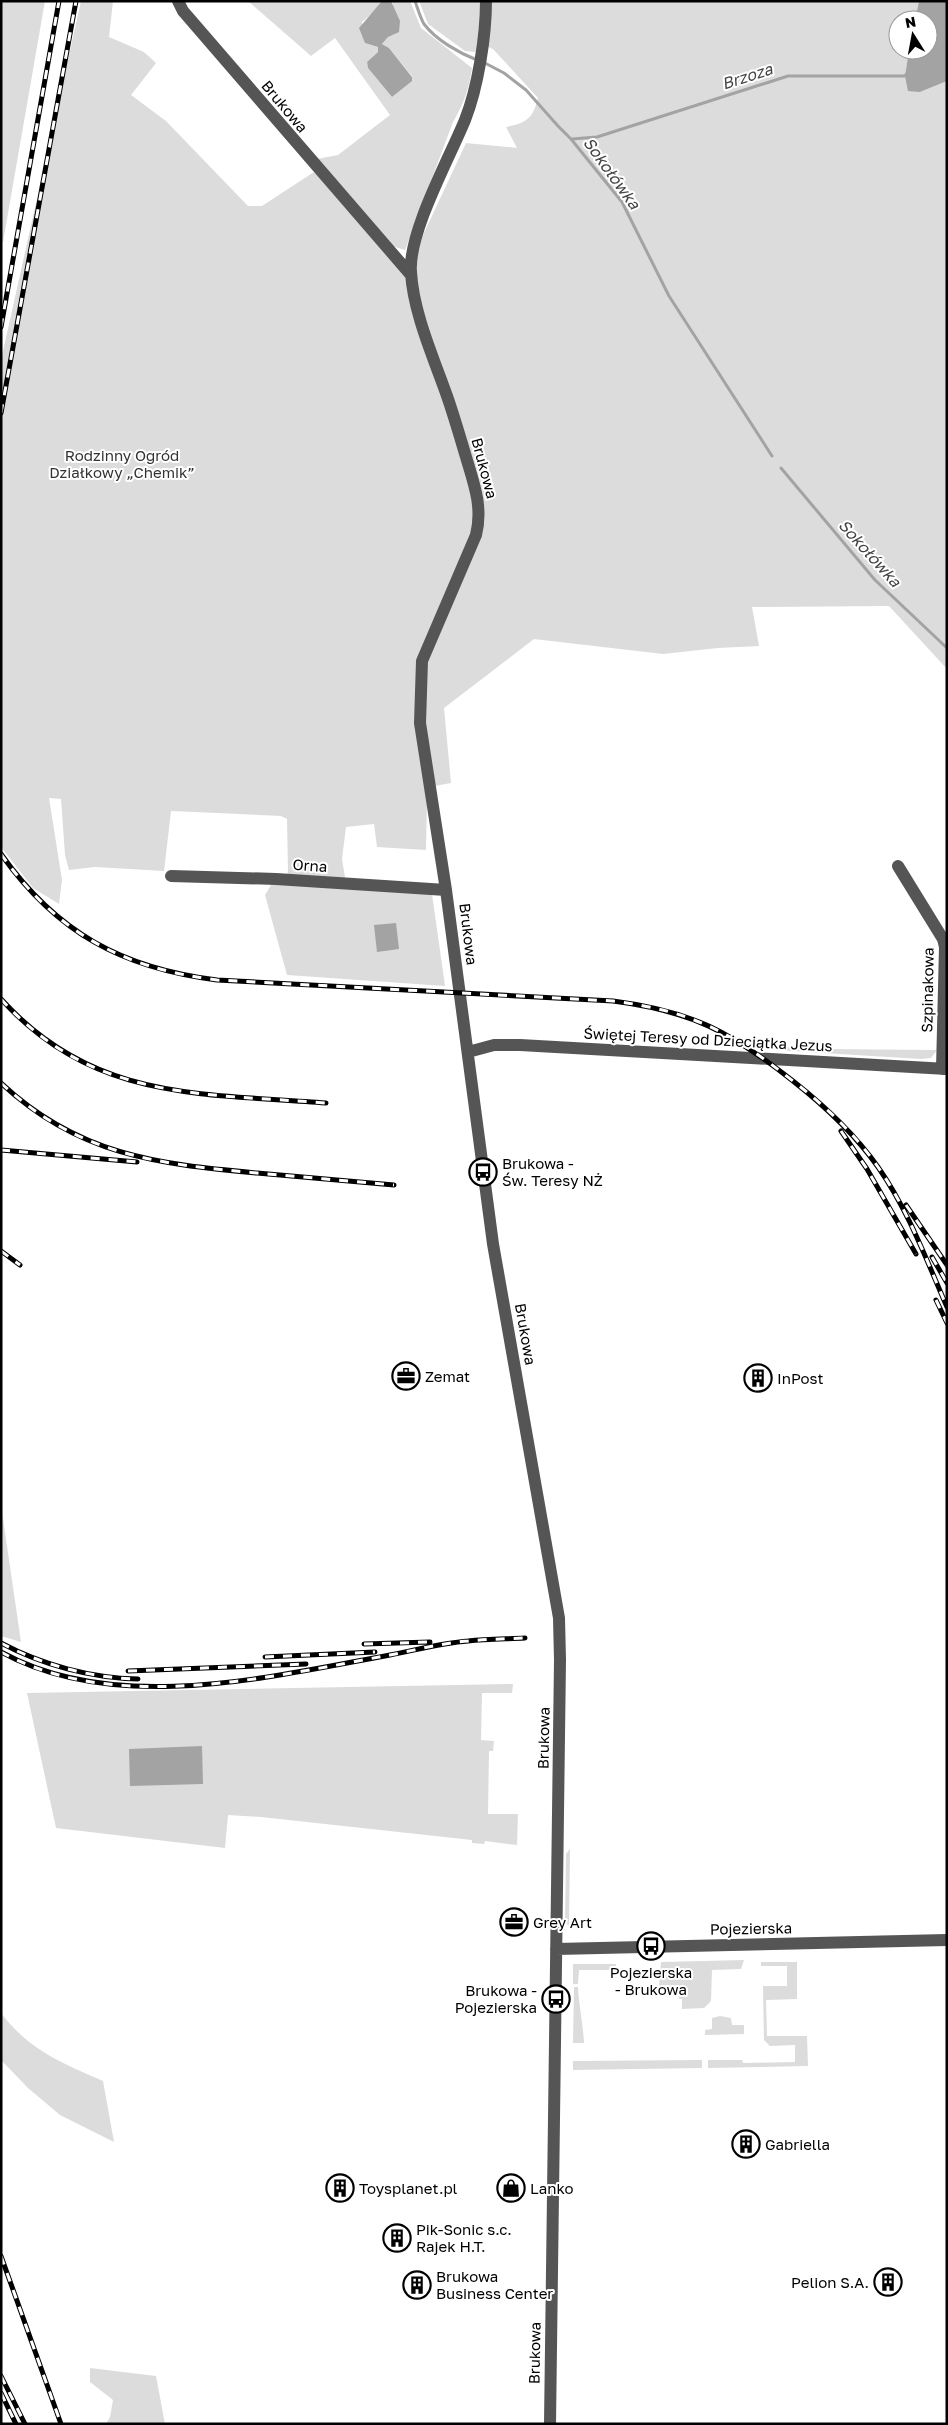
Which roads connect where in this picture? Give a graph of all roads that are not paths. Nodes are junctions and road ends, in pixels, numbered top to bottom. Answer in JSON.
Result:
{"nodes":[{"id":1,"x":178,"y":1,"type":"edge"},
{"id":2,"x":486,"y":1,"type":"edge"},
{"id":3,"x":411,"y":275,"type":"junction"},
{"id":4,"x":898,"y":866,"type":"dead end"},
{"id":5,"x":171,"y":876,"type":"dead end"},
{"id":6,"x":446,"y":890,"type":"junction"},
{"id":7,"x":468,"y":1052,"type":"junction"},
{"id":8,"x":945,"y":1069,"type":"edge"},
{"id":9,"x":947,"y":1940,"type":"edge"},
{"id":10,"x":556,"y":1949,"type":"junction"},
{"id":11,"x":550,"y":2424,"type":"edge"}],
"edges":[{"from":1,"to":3,"type":"street","name":"Brukowa"},
{"from":2,"to":3,"type":"street","name":"Brukowa"},
{"from":3,"to":6,"type":"street","name":"Brukowa"},
{"from":4,"to":8,"type":"street","name":"Szpinakowa"},
{"from":5,"to":6,"type":"street","name":"Orna"},
{"from":6,"to":7,"type":"street","name":"Brukowa"},
{"from":7,"to":8,"type":"street","name":"Świętej Teresy od Dzieciątka Jezus"},
{"from":7,"to":10,"type":"street","name":"Brukowa"},
{"from":9,"to":10,"type":"street","name":"Pojezierska"},
{"from":10,"to":11,"type":"street","name":"Brukowa"}]}
